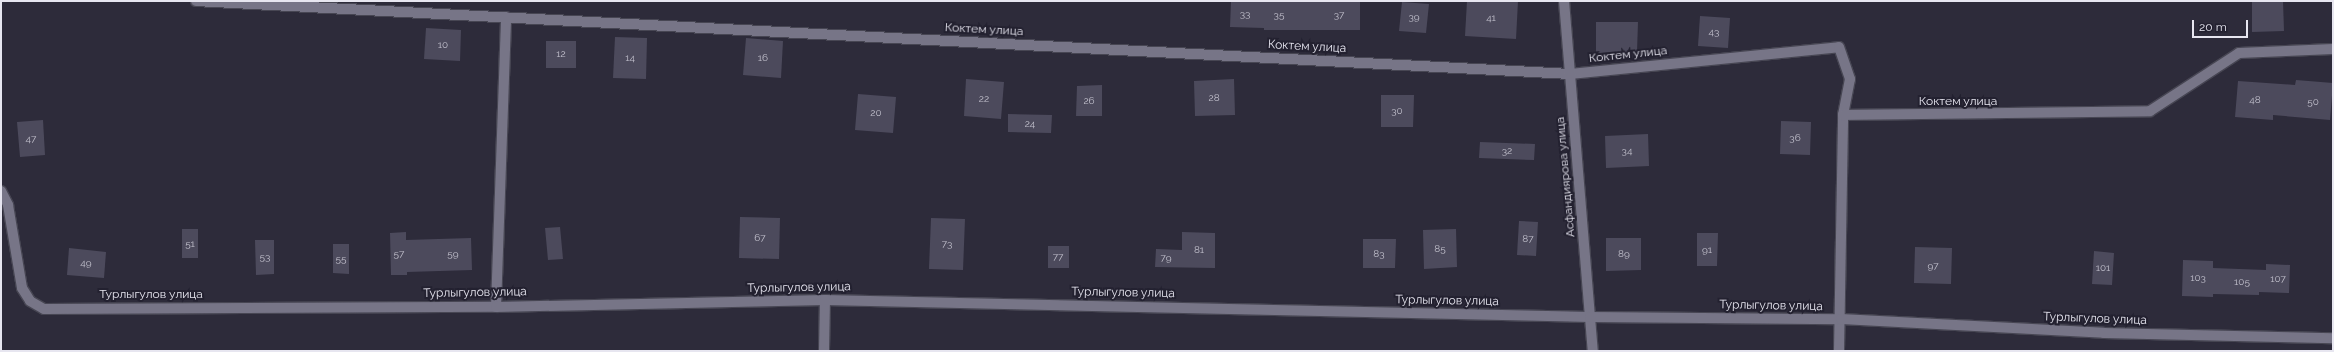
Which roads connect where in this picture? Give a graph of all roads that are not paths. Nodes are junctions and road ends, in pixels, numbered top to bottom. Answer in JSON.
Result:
{"nodes":[{"id":1,"x":196,"y":1,"type":"edge"},
{"id":2,"x":1564,"y":1,"type":"edge"},
{"id":3,"x":506,"y":17,"type":"junction"},
{"id":4,"x":2333,"y":49,"type":"edge"},
{"id":5,"x":1570,"y":74,"type":"junction"},
{"id":6,"x":1843,"y":115,"type":"junction"},
{"id":7,"x":1,"y":191,"type":"edge"},
{"id":8,"x":826,"y":300,"type":"junction"},
{"id":9,"x":496,"y":307,"type":"junction"},
{"id":10,"x":1590,"y":317,"type":"junction"},
{"id":11,"x":1841,"y":319,"type":"junction"},
{"id":12,"x":2333,"y":338,"type":"edge"},
{"id":13,"x":824,"y":351,"type":"edge"},
{"id":14,"x":1593,"y":351,"type":"edge"},
{"id":15,"x":1839,"y":351,"type":"edge"}],
"edges":[{"from":1,"to":3,"type":"street","name":"Коктем улица"},
{"from":2,"to":5,"type":"street","name":"Асфандиярова улица"},
{"from":3,"to":5,"type":"street","name":"Коктем улица"},
{"from":3,"to":9,"type":"street"},
{"from":4,"to":6,"type":"street","name":"Коктем улица"},
{"from":5,"to":6,"type":"street","name":"Коктем улица"},
{"from":5,"to":10,"type":"street","name":"Асфандиярова улица"},
{"from":6,"to":11,"type":"street"},
{"from":7,"to":9,"type":"street","name":"Турлыгулов улица"},
{"from":8,"to":9,"type":"street","name":"Турлыгулов улица"},
{"from":8,"to":10,"type":"street","name":"Турлыгулов улица"},
{"from":8,"to":13,"type":"street"},
{"from":10,"to":11,"type":"street","name":"Турлыгулов улица"},
{"from":10,"to":14,"type":"street","name":"Асфандиярова улица"},
{"from":11,"to":12,"type":"street","name":"Турлыгулов улица"},
{"from":11,"to":15,"type":"street"}]}
